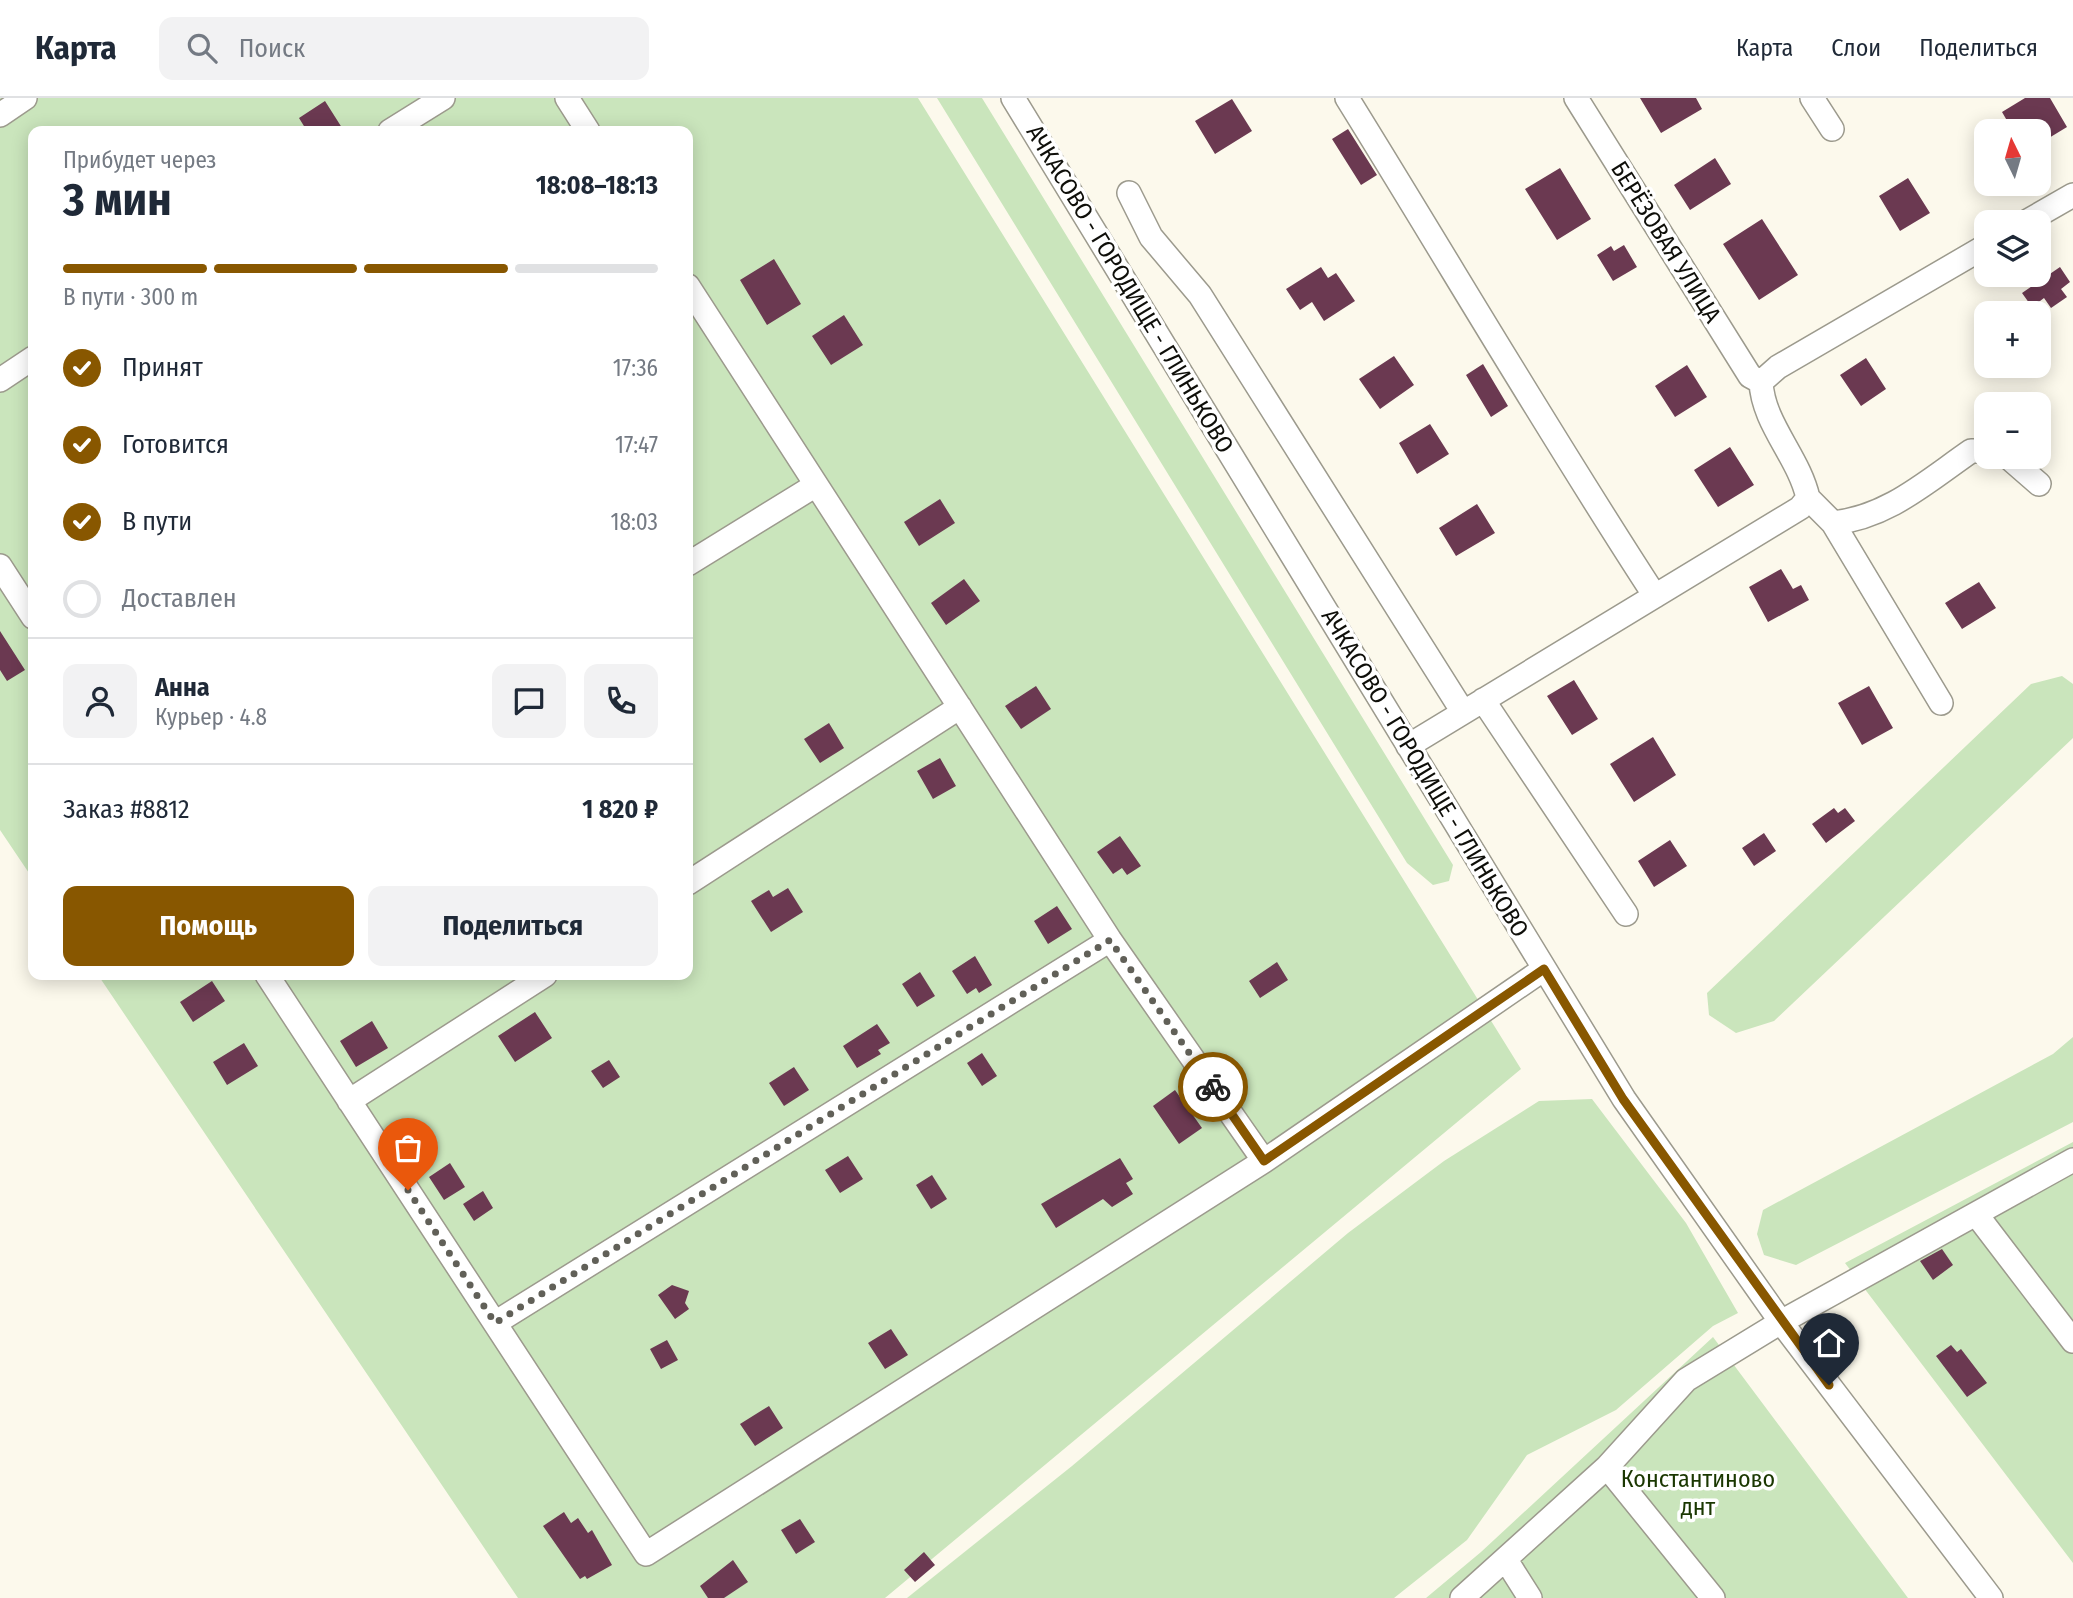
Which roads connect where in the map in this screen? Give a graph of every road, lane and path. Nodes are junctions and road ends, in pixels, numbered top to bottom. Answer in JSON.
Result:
{"nodes":[{"id":1,"x":25,"y":98,"type":"edge"},
{"id":2,"x":443,"y":98,"type":"edge"},
{"id":3,"x":567,"y":98,"type":"edge"},
{"id":4,"x":1013,"y":98,"type":"edge"},
{"id":5,"x":1347,"y":98,"type":"edge"},
{"id":6,"x":1576,"y":98,"type":"edge"},
{"id":7,"x":1812,"y":98,"type":"edge"},
{"id":8,"x":0,"y":115,"type":"edge"},
{"id":9,"x":398,"y":126,"type":"edge"},
{"id":10,"x":585,"y":126,"type":"edge"},
{"id":11,"x":1832,"y":129,"type":"dead end"},
{"id":12,"x":1129,"y":193,"type":"dead end"},
{"id":13,"x":2073,"y":195,"type":"edge"},
{"id":14,"x":2047,"y":210,"type":"edge"},
{"id":15,"x":1974,"y":253,"type":"edge"},
{"id":16,"x":693,"y":294,"type":"edge"},
{"id":17,"x":28,"y":361,"type":"edge"},
{"id":18,"x":0,"y":380,"type":"edge"},
{"id":19,"x":1761,"y":382,"type":"junction"},
{"id":20,"x":1974,"y":451,"type":"edge"},
{"id":21,"x":2022,"y":469,"type":"edge"},
{"id":22,"x":2039,"y":484,"type":"dead end"},
{"id":23,"x":816,"y":485,"type":"junction"},
{"id":24,"x":1808,"y":498,"type":"junction"},
{"id":25,"x":1833,"y":523,"type":"junction"},
{"id":26,"x":693,"y":561,"type":"edge"},
{"id":27,"x":0,"y":566,"type":"edge"},
{"id":28,"x":1655,"y":596,"type":"junction"},
{"id":29,"x":28,"y":609,"type":"edge"},
{"id":30,"x":1941,"y":703,"type":"dead end"},
{"id":31,"x":1473,"y":706,"type":"junction"},
{"id":32,"x":960,"y":707,"type":"junction"},
{"id":33,"x":1408,"y":746,"type":"junction"},
{"id":34,"x":693,"y":880,"type":"edge"},
{"id":35,"x":1626,"y":914,"type":"dead end"},
{"id":36,"x":1110,"y":940,"type":"junction"},
{"id":37,"x":1544,"y":969,"type":"junction"},
{"id":38,"x":270,"y":980,"type":"edge"},
{"id":39,"x":537,"y":980,"type":"edge"},
{"id":40,"x":349,"y":1101,"type":"junction"},
{"id":41,"x":2073,"y":1160,"type":"edge"},
{"id":42,"x":1264,"y":1161,"type":"junction"},
{"id":43,"x":1976,"y":1214,"type":"junction"},
{"id":44,"x":1781,"y":1322,"type":"junction"},
{"id":45,"x":495,"y":1323,"type":"junction"},
{"id":46,"x":2073,"y":1341,"type":"edge"},
{"id":47,"x":1607,"y":1467,"type":"junction"},
{"id":48,"x":1506,"y":1560,"type":"junction"},
{"id":49,"x":1462,"y":1598,"type":"edge"},
{"id":50,"x":1531,"y":1598,"type":"edge"},
{"id":51,"x":1713,"y":1598,"type":"edge"},
{"id":52,"x":1991,"y":1598,"type":"edge"}],
"edges":[{"from":1,"to":8,"type":"street"},
{"from":2,"to":9,"type":"street"},
{"from":3,"to":10,"type":"street"},
{"from":4,"to":33,"type":"street","name":"АЧКАСОВО - ГОРОДИЩЕ - ГЛИНЬКОВО"},
{"from":5,"to":28,"type":"street"},
{"from":6,"to":19,"type":"street","name":"БЕРЁЗОВАЯ УЛИЦА"},
{"from":7,"to":11,"type":"street"},
{"from":12,"to":31,"type":"street"},
{"from":13,"to":14,"type":"street"},
{"from":15,"to":19,"type":"street"},
{"from":16,"to":23,"type":"street"},
{"from":17,"to":18,"type":"street"},
{"from":19,"to":24,"type":"street"},
{"from":20,"to":25,"type":"street"},
{"from":21,"to":22,"type":"street"},
{"from":23,"to":26,"type":"street"},
{"from":23,"to":32,"type":"street"},
{"from":24,"to":25,"type":"street"},
{"from":24,"to":28,"type":"street"},
{"from":25,"to":30,"type":"street"},
{"from":27,"to":29,"type":"street"},
{"from":28,"to":31,"type":"street"},
{"from":31,"to":33,"type":"street"},
{"from":31,"to":35,"type":"street"},
{"from":32,"to":34,"type":"street"},
{"from":32,"to":36,"type":"street"},
{"from":33,"to":37,"type":"street","name":"АЧКАСОВО - ГОРОДИЩЕ - ГЛИНЬКОВО"},
{"from":36,"to":42,"type":"street"},
{"from":36,"to":45,"type":"street"},
{"from":37,"to":42,"type":"street"},
{"from":37,"to":44,"type":"street","name":"АЧКАСОВО - ГОРОДИЩЕ - ГЛИНЬКОВО"},
{"from":38,"to":40,"type":"street"},
{"from":39,"to":40,"type":"street"},
{"from":40,"to":45,"type":"street"},
{"from":41,"to":43,"type":"street"},
{"from":42,"to":45,"type":"street"},
{"from":43,"to":44,"type":"street"},
{"from":43,"to":46,"type":"street"},
{"from":44,"to":47,"type":"street"},
{"from":44,"to":52,"type":"street","name":"АЧКАСОВО - ГОРОДИЩЕ - ГЛИНЬКОВО"},
{"from":47,"to":48,"type":"street"},
{"from":47,"to":51,"type":"street"},
{"from":48,"to":49,"type":"street"},
{"from":48,"to":50,"type":"street"}]}
